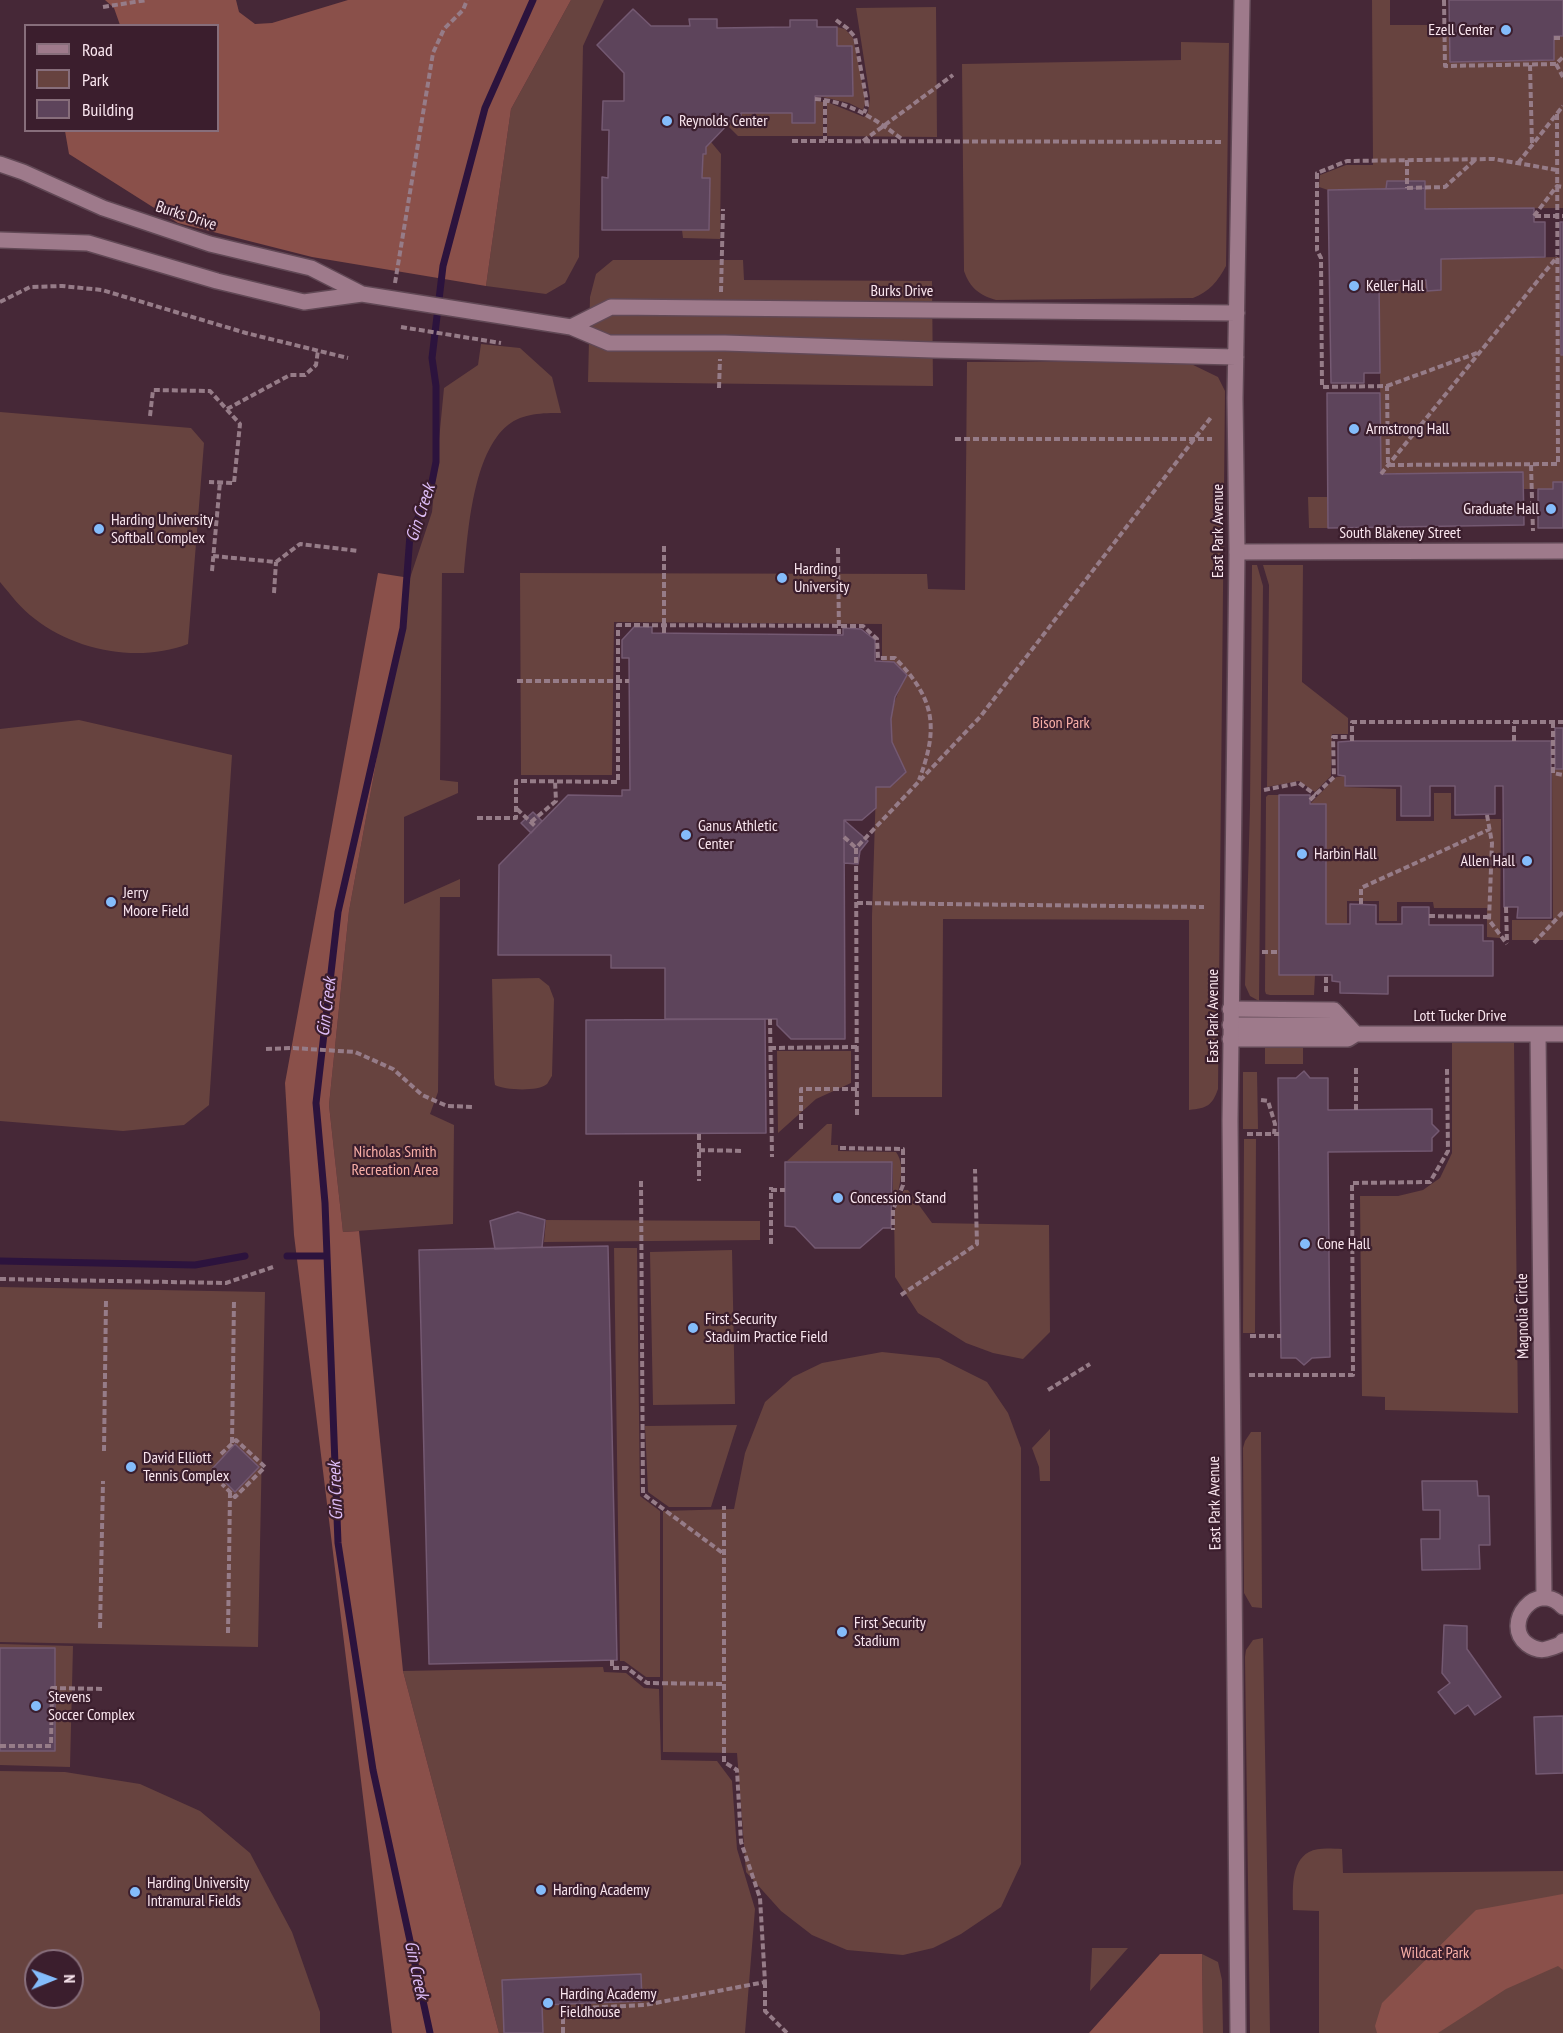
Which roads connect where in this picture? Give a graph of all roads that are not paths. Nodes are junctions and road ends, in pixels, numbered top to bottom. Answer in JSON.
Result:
{"nodes":[{"id":1,"x":1242,"y":0,"type":"edge"},
{"id":2,"x":0,"y":164,"type":"edge"},
{"id":3,"x":0,"y":240,"type":"edge"},
{"id":4,"x":363,"y":294,"type":"junction"},
{"id":5,"x":1237,"y":313,"type":"junction"},
{"id":6,"x":571,"y":327,"type":"junction"},
{"id":7,"x":1236,"y":357,"type":"junction"},
{"id":8,"x":1563,"y":551,"type":"edge"},
{"id":9,"x":1237,"y":552,"type":"junction"},
{"id":10,"x":1230,"y":1009,"type":"junction"},
{"id":11,"x":1352,"y":1030,"type":"junction"},
{"id":12,"x":1230,"y":1032,"type":"junction"},
{"id":13,"x":1538,"y":1034,"type":"junction"},
{"id":14,"x":1563,"y":1034,"type":"edge"},
{"id":15,"x":1544,"y":1598,"type":"junction"},
{"id":16,"x":1563,"y":1607,"type":"edge"},
{"id":17,"x":1563,"y":1641,"type":"edge"},
{"id":18,"x":1238,"y":2033,"type":"edge"}],
"edges":[{"from":1,"to":5,"type":"street","name":"East Park Avenue"},
{"from":2,"to":4,"type":"street","name":"Burks Drive"},
{"from":3,"to":4,"type":"street","name":"Burks Drive"},
{"from":4,"to":6,"type":"street","name":"Burks Drive"},
{"from":5,"to":6,"type":"street","name":"Burks Drive"},
{"from":5,"to":7,"type":"street","name":"East Park Avenue"},
{"from":6,"to":7,"type":"street","name":"Burks Drive"},
{"from":7,"to":9,"type":"street","name":"East Park Avenue"},
{"from":8,"to":9,"type":"street","name":"South Blakeney Street"},
{"from":9,"to":10,"type":"street","name":"East Park Avenue"},
{"from":10,"to":11,"type":"street"},
{"from":10,"to":12,"type":"street","name":"East Park Avenue"},
{"from":11,"to":12,"type":"street","name":"Lott Tucker Drive"},
{"from":11,"to":13,"type":"street","name":"Lott Tucker Drive"},
{"from":12,"to":18,"type":"street","name":"East Park Avenue"},
{"from":13,"to":14,"type":"street","name":"Lott Tucker Drive"},
{"from":13,"to":15,"type":"street","name":"Magnolia Circle"},
{"from":15,"to":16,"type":"street"},
{"from":15,"to":17,"type":"street"}]}
